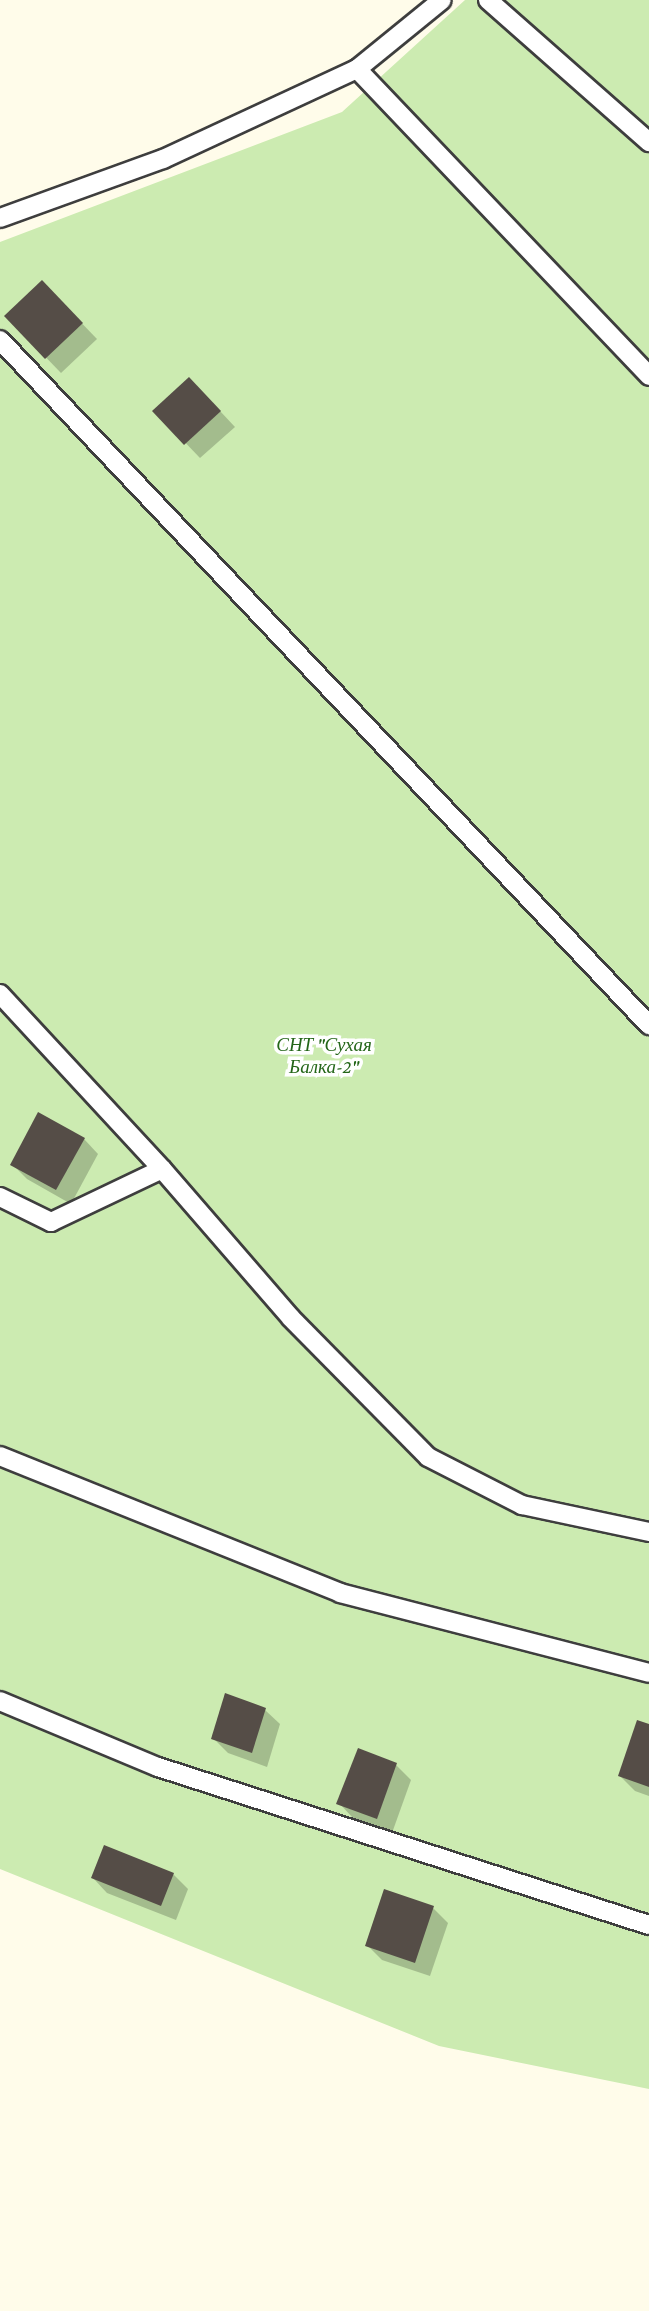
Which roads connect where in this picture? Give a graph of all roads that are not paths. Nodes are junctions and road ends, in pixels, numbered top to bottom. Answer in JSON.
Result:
{"nodes":[{"id":1,"x":442,"y":0,"type":"edge"},
{"id":2,"x":488,"y":0,"type":"edge"},
{"id":3,"x":357,"y":69,"type":"junction"},
{"id":4,"x":649,"y":142,"type":"edge"},
{"id":5,"x":0,"y":218,"type":"edge"},
{"id":6,"x":0,"y":340,"type":"edge"},
{"id":7,"x":649,"y":376,"type":"edge"},
{"id":8,"x":0,"y":994,"type":"edge"},
{"id":9,"x":649,"y":1025,"type":"edge"},
{"id":10,"x":162,"y":1169,"type":"junction"},
{"id":11,"x":0,"y":1197,"type":"edge"},
{"id":12,"x":0,"y":1456,"type":"edge"},
{"id":13,"x":649,"y":1532,"type":"edge"},
{"id":14,"x":649,"y":1674,"type":"edge"},
{"id":15,"x":0,"y":1701,"type":"edge"},
{"id":16,"x":649,"y":1925,"type":"edge"}],
"edges":[{"from":1,"to":3,"type":"lane"},
{"from":2,"to":4,"type":"lane"},
{"from":3,"to":5,"type":"lane"},
{"from":3,"to":7,"type":"lane"},
{"from":6,"to":9,"type":"lane"},
{"from":8,"to":10,"type":"lane"},
{"from":10,"to":11,"type":"lane"},
{"from":10,"to":13,"type":"lane"},
{"from":12,"to":14,"type":"lane"},
{"from":15,"to":16,"type":"lane"}]}
